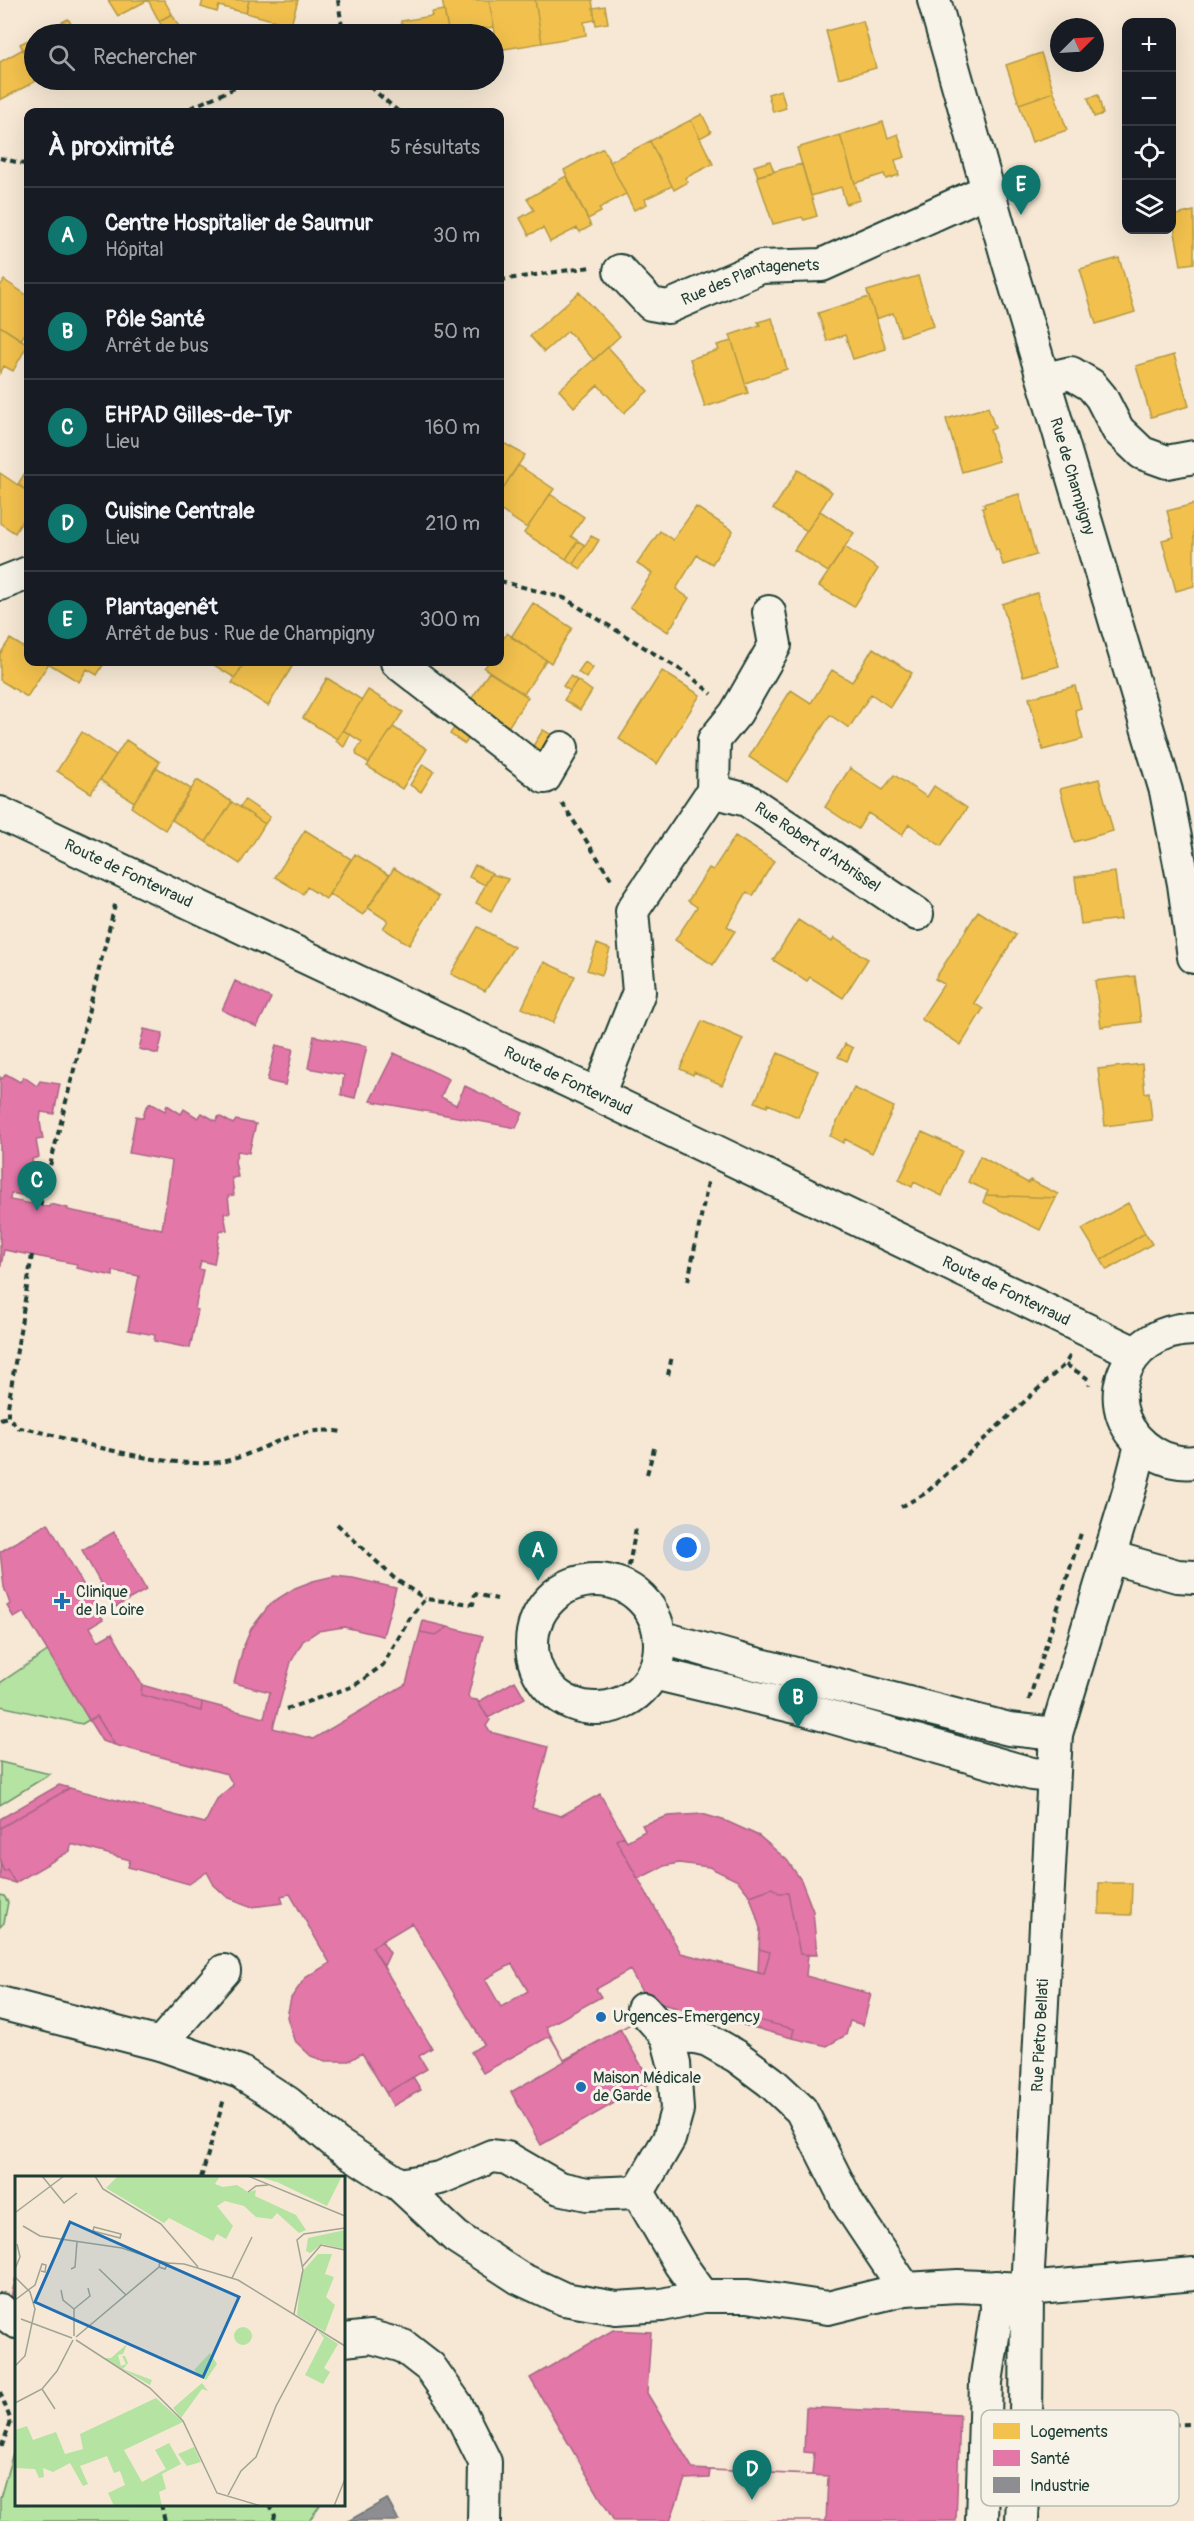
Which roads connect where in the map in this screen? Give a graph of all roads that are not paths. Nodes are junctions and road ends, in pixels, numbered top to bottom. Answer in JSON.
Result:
{"nodes":[{"id":1,"x":934,"y":0,"type":"edge"},
{"id":2,"x":988,"y":190,"type":"junction"},
{"id":3,"x":620,"y":271,"type":"road end"},
{"id":4,"x":1045,"y":379,"type":"junction"},
{"id":5,"x":1194,"y":456,"type":"edge"},
{"id":6,"x":24,"y":575,"type":"edge"},
{"id":7,"x":0,"y":584,"type":"edge"},
{"id":8,"x":769,"y":612,"type":"dead end"},
{"id":9,"x":402,"y":666,"type":"edge"},
{"id":10,"x":562,"y":748,"type":"dead end"},
{"id":11,"x":713,"y":791,"type":"junction"},
{"id":12,"x":0,"y":813,"type":"edge"},
{"id":13,"x":917,"y":914,"type":"dead end"},
{"id":14,"x":1194,"y":957,"type":"edge"},
{"id":15,"x":598,"y":1095,"type":"junction"},
{"id":16,"x":1194,"y":1329,"type":"edge"},
{"id":17,"x":1135,"y":1353,"type":"junction"},
{"id":18,"x":1140,"y":1445,"type":"junction"},
{"id":19,"x":1194,"y":1462,"type":"edge"},
{"id":20,"x":1110,"y":1557,"type":"junction"},
{"id":21,"x":1194,"y":1577,"type":"edge"},
{"id":22,"x":660,"y":1637,"type":"junction"},
{"id":23,"x":653,"y":1673,"type":"junction"},
{"id":24,"x":1056,"y":1734,"type":"junction"},
{"id":25,"x":1052,"y":1776,"type":"junction"},
{"id":26,"x":224,"y":1971,"type":"dead end"},
{"id":27,"x":0,"y":2003,"type":"edge"},
{"id":28,"x":643,"y":2009,"type":"dead end"},
{"id":29,"x":667,"y":2036,"type":"junction"},
{"id":30,"x":160,"y":2044,"type":"junction"},
{"id":31,"x":400,"y":2185,"type":"junction"},
{"id":32,"x":638,"y":2192,"type":"junction"},
{"id":33,"x":1194,"y":2274,"type":"edge"},
{"id":34,"x":996,"y":2287,"type":"junction"},
{"id":35,"x":905,"y":2289,"type":"junction"},
{"id":36,"x":1027,"y":2289,"type":"junction"},
{"id":37,"x":703,"y":2296,"type":"junction"},
{"id":38,"x":0,"y":2310,"type":"edge"},
{"id":39,"x":15,"y":2321,"type":"edge"},
{"id":40,"x":345,"y":2340,"type":"edge"},
{"id":41,"x":985,"y":2410,"type":"edge"},
{"id":42,"x":1026,"y":2410,"type":"edge"},
{"id":43,"x":982,"y":2506,"type":"edge"},
{"id":44,"x":1023,"y":2506,"type":"edge"},
{"id":45,"x":484,"y":2521,"type":"edge"},
{"id":46,"x":982,"y":2521,"type":"edge"},
{"id":47,"x":1022,"y":2521,"type":"edge"}],
"edges":[{"from":1,"to":2,"type":"street","name":"Rue de Champigny"},
{"from":2,"to":3,"type":"street","name":"Rue des Plantagenets"},
{"from":2,"to":4,"type":"street","name":"Rue de Champigny"},
{"from":4,"to":5,"type":"street"},
{"from":4,"to":14,"type":"street","name":"Rue de Champigny"},
{"from":6,"to":7,"type":"street"},
{"from":8,"to":11,"type":"street"},
{"from":9,"to":10,"type":"street"},
{"from":11,"to":13,"type":"street","name":"Rue Robert d'Arbrissel"},
{"from":11,"to":15,"type":"street"},
{"from":12,"to":15,"type":"street","name":"Route de Fontevraud"},
{"from":15,"to":17,"type":"street","name":"Route de Fontevraud"},
{"from":16,"to":17,"type":"street"},
{"from":17,"to":18,"type":"street"},
{"from":18,"to":19,"type":"street"},
{"from":18,"to":20,"type":"street","name":"Rue Pietro Bellati"},
{"from":20,"to":21,"type":"street"},
{"from":20,"to":24,"type":"street","name":"Rue Pietro Bellati"},
{"from":22,"to":23,"type":"street"},
{"from":22,"to":23,"type":"street"},
{"from":22,"to":24,"type":"street"},
{"from":23,"to":25,"type":"street"},
{"from":24,"to":25,"type":"street","name":"Rue Pietro Bellati"},
{"from":25,"to":36,"type":"street","name":"Rue Pietro Bellati"},
{"from":26,"to":30,"type":"street"},
{"from":27,"to":30,"type":"street"},
{"from":28,"to":29,"type":"street"},
{"from":29,"to":32,"type":"street"},
{"from":29,"to":35,"type":"street"},
{"from":30,"to":31,"type":"street"},
{"from":31,"to":32,"type":"street"},
{"from":31,"to":37,"type":"street"},
{"from":32,"to":37,"type":"street"},
{"from":33,"to":36,"type":"street"},
{"from":34,"to":35,"type":"street"},
{"from":34,"to":36,"type":"street"},
{"from":34,"to":41,"type":"street"},
{"from":35,"to":37,"type":"street"},
{"from":36,"to":42,"type":"street","name":"Rue Pietro Bellati"},
{"from":38,"to":39,"type":"street"},
{"from":40,"to":45,"type":"street"},
{"from":43,"to":46,"type":"street"},
{"from":44,"to":47,"type":"street","name":"Rue Pietro Bellati"}]}
